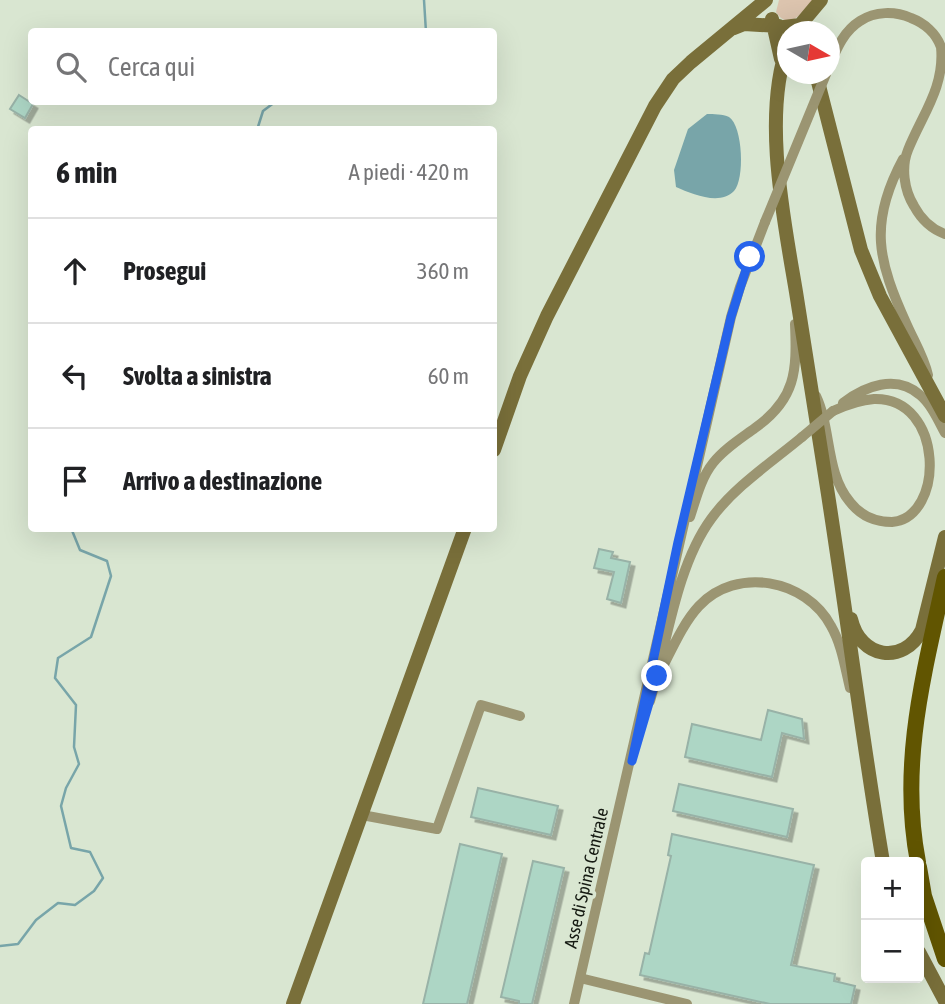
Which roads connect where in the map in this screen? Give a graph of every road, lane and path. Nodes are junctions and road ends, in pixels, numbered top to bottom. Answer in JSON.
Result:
{"nodes":[{"id":1,"x":766,"y":0,"type":"edge"},
{"id":2,"x":771,"y":0,"type":"edge"},
{"id":3,"x":821,"y":0,"type":"edge"},
{"id":4,"x":783,"y":21,"type":"edge"},
{"id":5,"x":795,"y":21,"type":"edge"},
{"id":6,"x":777,"y":25,"type":"edge"},
{"id":7,"x":732,"y":28,"type":"junction"},
{"id":8,"x":840,"y":44,"type":"edge"},
{"id":9,"x":780,"y":84,"type":"edge"},
{"id":10,"x":819,"y":84,"type":"edge"},
{"id":11,"x":821,"y":84,"type":"edge"},
{"id":12,"x":908,"y":151,"type":"junction"},
{"id":13,"x":945,"y":234,"type":"edge"},
{"id":14,"x":794,"y":279,"type":"junction"},
{"id":15,"x":811,"y":386,"type":"junction"},
{"id":16,"x":933,"y":394,"type":"junction"},
{"id":17,"x":833,"y":411,"type":"junction"},
{"id":18,"x":945,"y":416,"type":"edge"},
{"id":19,"x":945,"y":433,"type":"edge"},
{"id":20,"x":497,"y":441,"type":"edge"},
{"id":21,"x":942,"y":467,"type":"dead end"},
{"id":22,"x":940,"y":479,"type":"dead end"},
{"id":23,"x":464,"y":532,"type":"edge"},
{"id":24,"x":945,"y":537,"type":"edge"},
{"id":25,"x":678,"y":542,"type":"junction"},
{"id":26,"x":837,"y":550,"type":"junction"},
{"id":27,"x":945,"y":577,"type":"edge"},
{"id":28,"x":657,"y":676,"type":"junction"},
{"id":29,"x":520,"y":716,"type":"dead end"},
{"id":30,"x":632,"y":761,"type":"junction"},
{"id":31,"x":870,"y":778,"type":"junction"},
{"id":32,"x":362,"y":815,"type":"junction"},
{"id":33,"x":882,"y":857,"type":"edge"},
{"id":34,"x":917,"y":857,"type":"edge"},
{"id":35,"x":924,"y":896,"type":"edge"},
{"id":36,"x":945,"y":959,"type":"edge"},
{"id":37,"x":924,"y":961,"type":"edge"},
{"id":38,"x":580,"y":978,"type":"junction"},
{"id":39,"x":945,"y":1000,"type":"edge"},
{"id":40,"x":293,"y":1004,"type":"edge"},
{"id":41,"x":574,"y":1004,"type":"edge"},
{"id":42,"x":687,"y":1004,"type":"edge"}],
"edges":[{"from":1,"to":7,"type":"main road"},
{"from":2,"to":4,"type":"main road"},
{"from":3,"to":5,"type":"main road"},
{"from":6,"to":7,"type":"main road"},
{"from":7,"to":20,"type":"main road"},
{"from":8,"to":12,"type":"street"},
{"from":9,"to":14,"type":"main road"},
{"from":10,"to":16,"type":"main road"},
{"from":11,"to":25,"type":"street","bridge":true},
{"from":12,"to":13,"type":"street"},
{"from":12,"to":16,"type":"street"},
{"from":14,"to":15,"type":"main road"},
{"from":14,"to":25,"type":"street"},
{"from":15,"to":22,"type":"street"},
{"from":15,"to":26,"type":"main road"},
{"from":16,"to":18,"type":"main road"},
{"from":17,"to":19,"type":"street"},
{"from":17,"to":21,"type":"street"},
{"from":17,"to":28,"type":"street","bridge":true},
{"from":23,"to":32,"type":"main road"},
{"from":24,"to":26,"type":"main road"},
{"from":25,"to":30,"type":"street"},
{"from":26,"to":31,"type":"main road"},
{"from":27,"to":34,"type":"main road"},
{"from":28,"to":30,"type":"street"},
{"from":28,"to":31,"type":"street"},
{"from":29,"to":32,"type":"street"},
{"from":30,"to":38,"type":"street","name":"Asse di Spina Centrale"},
{"from":31,"to":33,"type":"main road"},
{"from":32,"to":40,"type":"main road"},
{"from":35,"to":36,"type":"main road"},
{"from":37,"to":39,"type":"main road"},
{"from":38,"to":41,"type":"street","name":"Asse di Spina Centrale"},
{"from":38,"to":42,"type":"street"}]}
